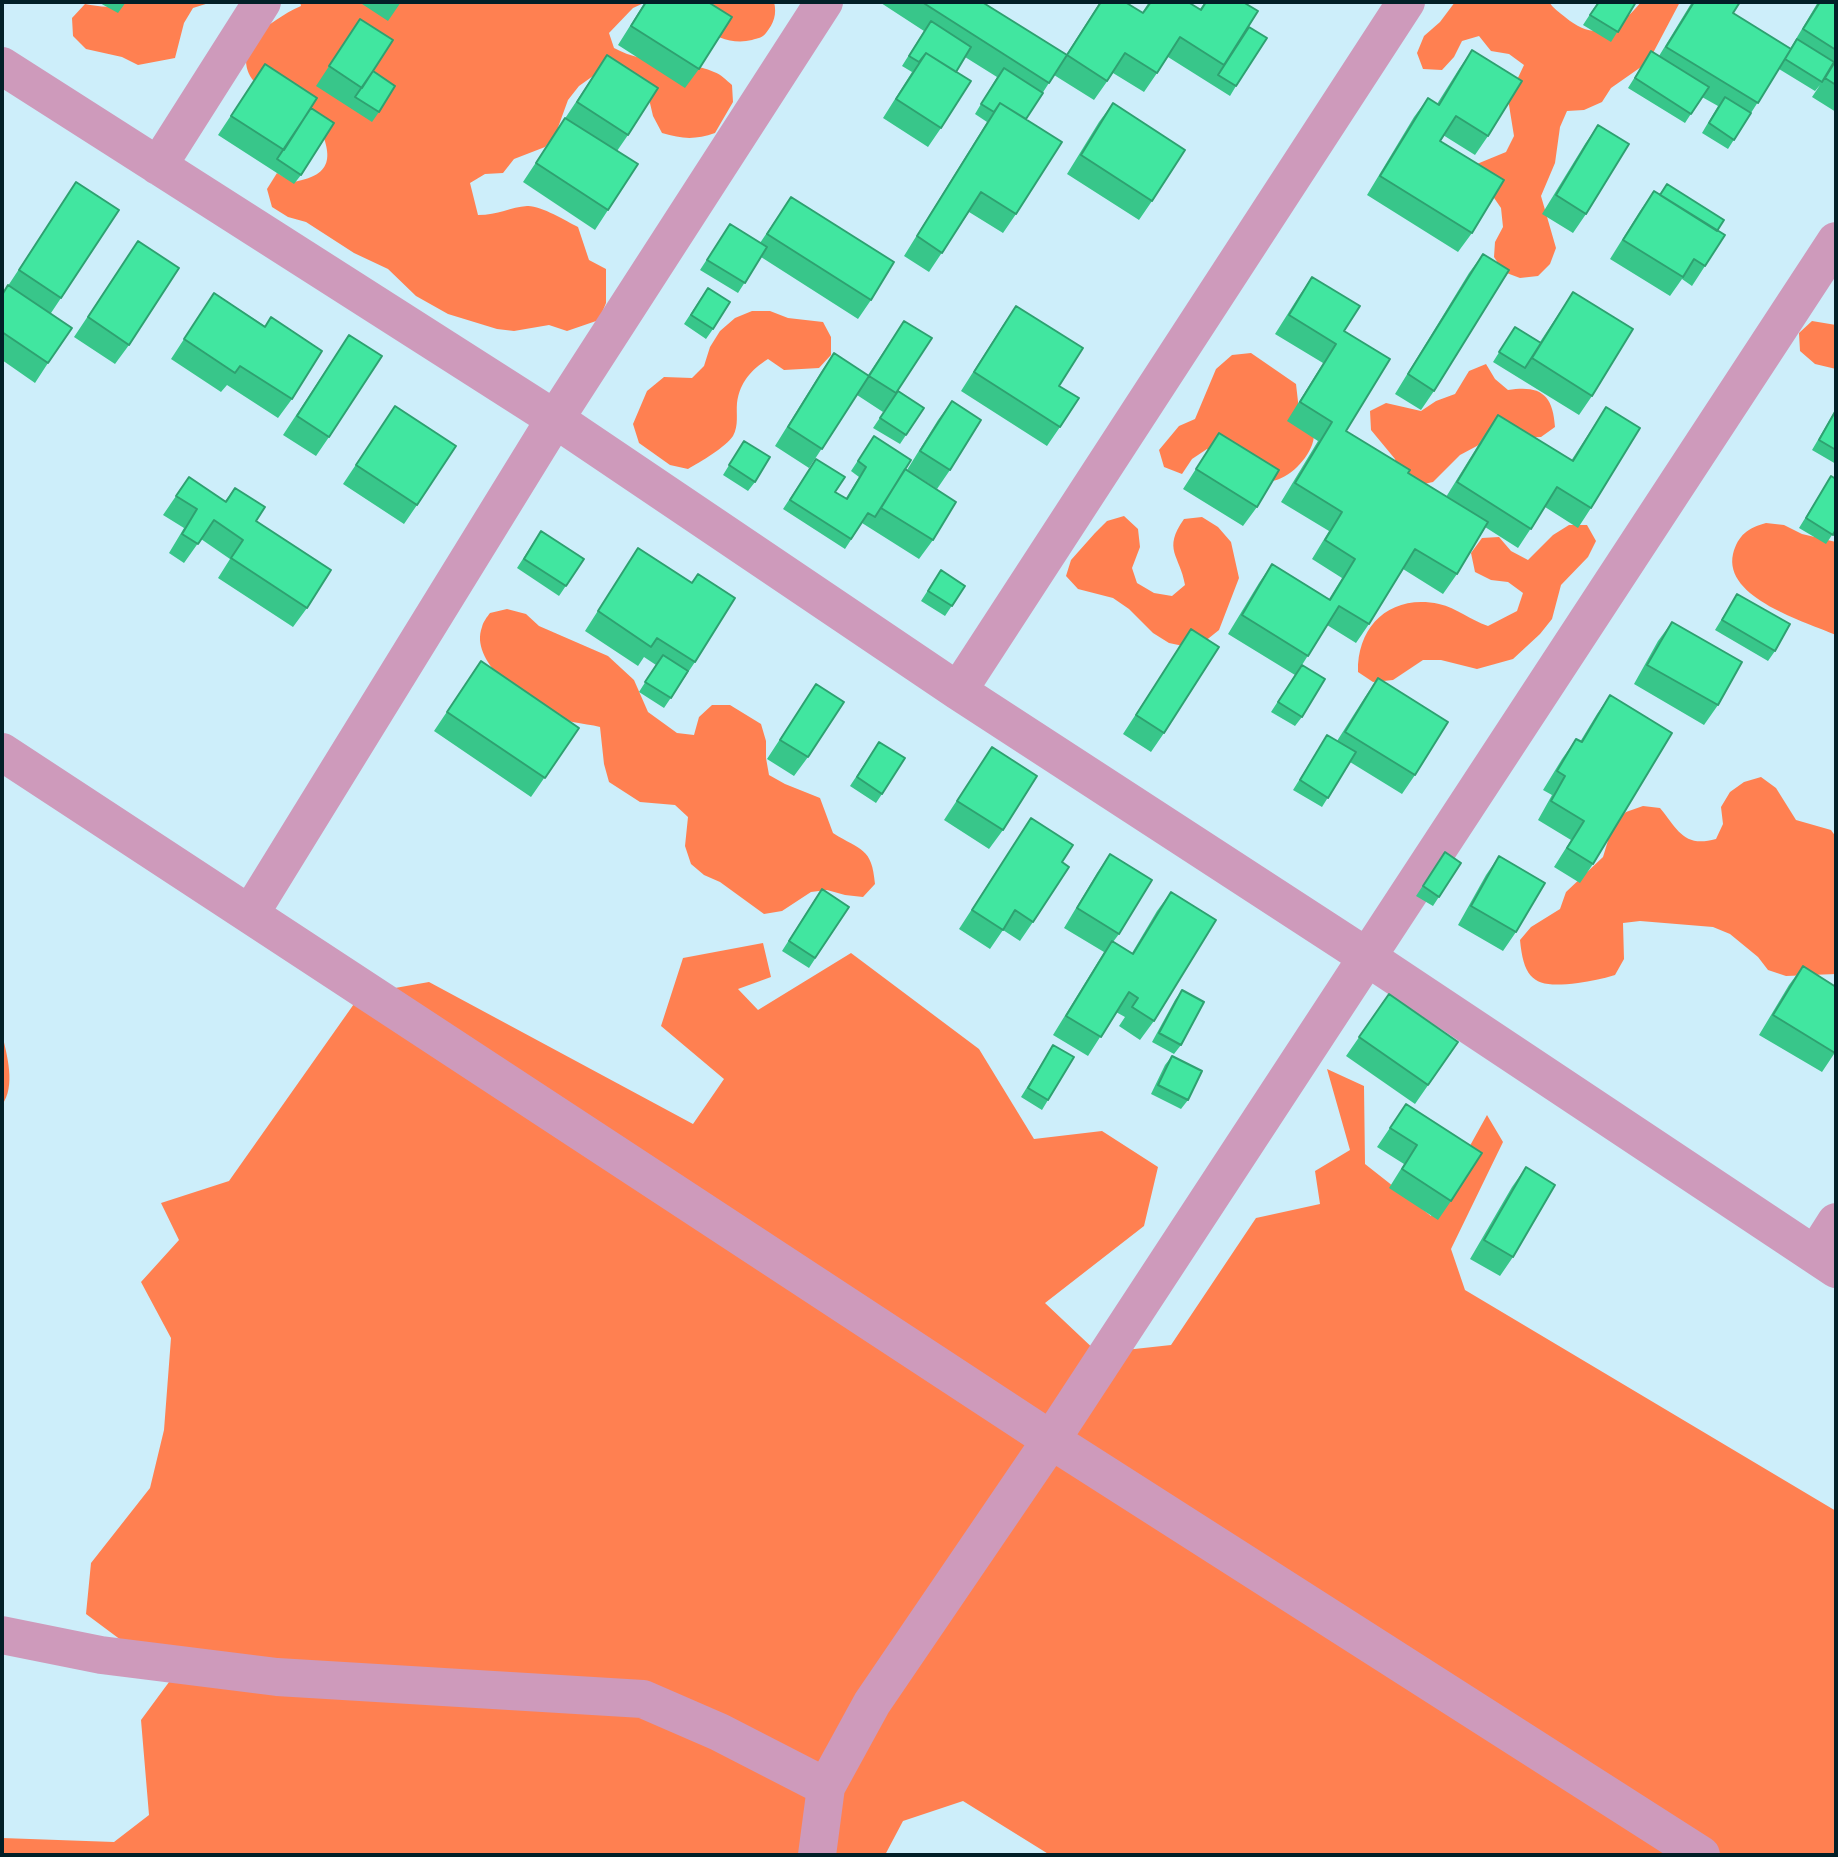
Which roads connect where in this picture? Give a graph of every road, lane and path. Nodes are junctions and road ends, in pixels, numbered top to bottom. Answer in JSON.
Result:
{"nodes":[{"id":1,"x":262,"y":2,"type":"edge"},
{"id":2,"x":824,"y":2,"type":"edge"},
{"id":3,"x":1406,"y":2,"type":"edge"},
{"id":4,"x":2,"y":66,"type":"edge"},
{"id":5,"x":158,"y":166,"type":"junction"},
{"id":6,"x":1836,"y":241,"type":"edge"},
{"id":7,"x":555,"y":419,"type":"junction"},
{"id":8,"x":958,"y":691,"type":"junction"},
{"id":9,"x":2,"y":752,"type":"edge"},
{"id":10,"x":250,"y":914,"type":"junction"},
{"id":11,"x":1367,"y":957,"type":"junction"},
{"id":12,"x":1836,"y":1222,"type":"edge"},
{"id":13,"x":1826,"y":1262,"type":"edge"},
{"id":14,"x":1051,"y":1440,"type":"junction"},
{"id":15,"x":2,"y":1635,"type":"edge"},
{"id":16,"x":827,"y":1787,"type":"junction"},
{"id":17,"x":817,"y":1855,"type":"edge"},
{"id":18,"x":1701,"y":1855,"type":"edge"}],
"edges":[{"from":1,"to":5,"type":"street"},
{"from":2,"to":7,"type":"street"},
{"from":3,"to":8,"type":"street"},
{"from":4,"to":5,"type":"street"},
{"from":5,"to":7,"type":"street"},
{"from":6,"to":11,"type":"street"},
{"from":7,"to":8,"type":"street"},
{"from":7,"to":10,"type":"street"},
{"from":8,"to":11,"type":"street"},
{"from":9,"to":10,"type":"street"},
{"from":10,"to":14,"type":"street"},
{"from":11,"to":13,"type":"street"},
{"from":11,"to":14,"type":"street"},
{"from":12,"to":13,"type":"street"},
{"from":14,"to":16,"type":"street"},
{"from":14,"to":18,"type":"street"},
{"from":15,"to":16,"type":"street"},
{"from":16,"to":17,"type":"street"}]}
